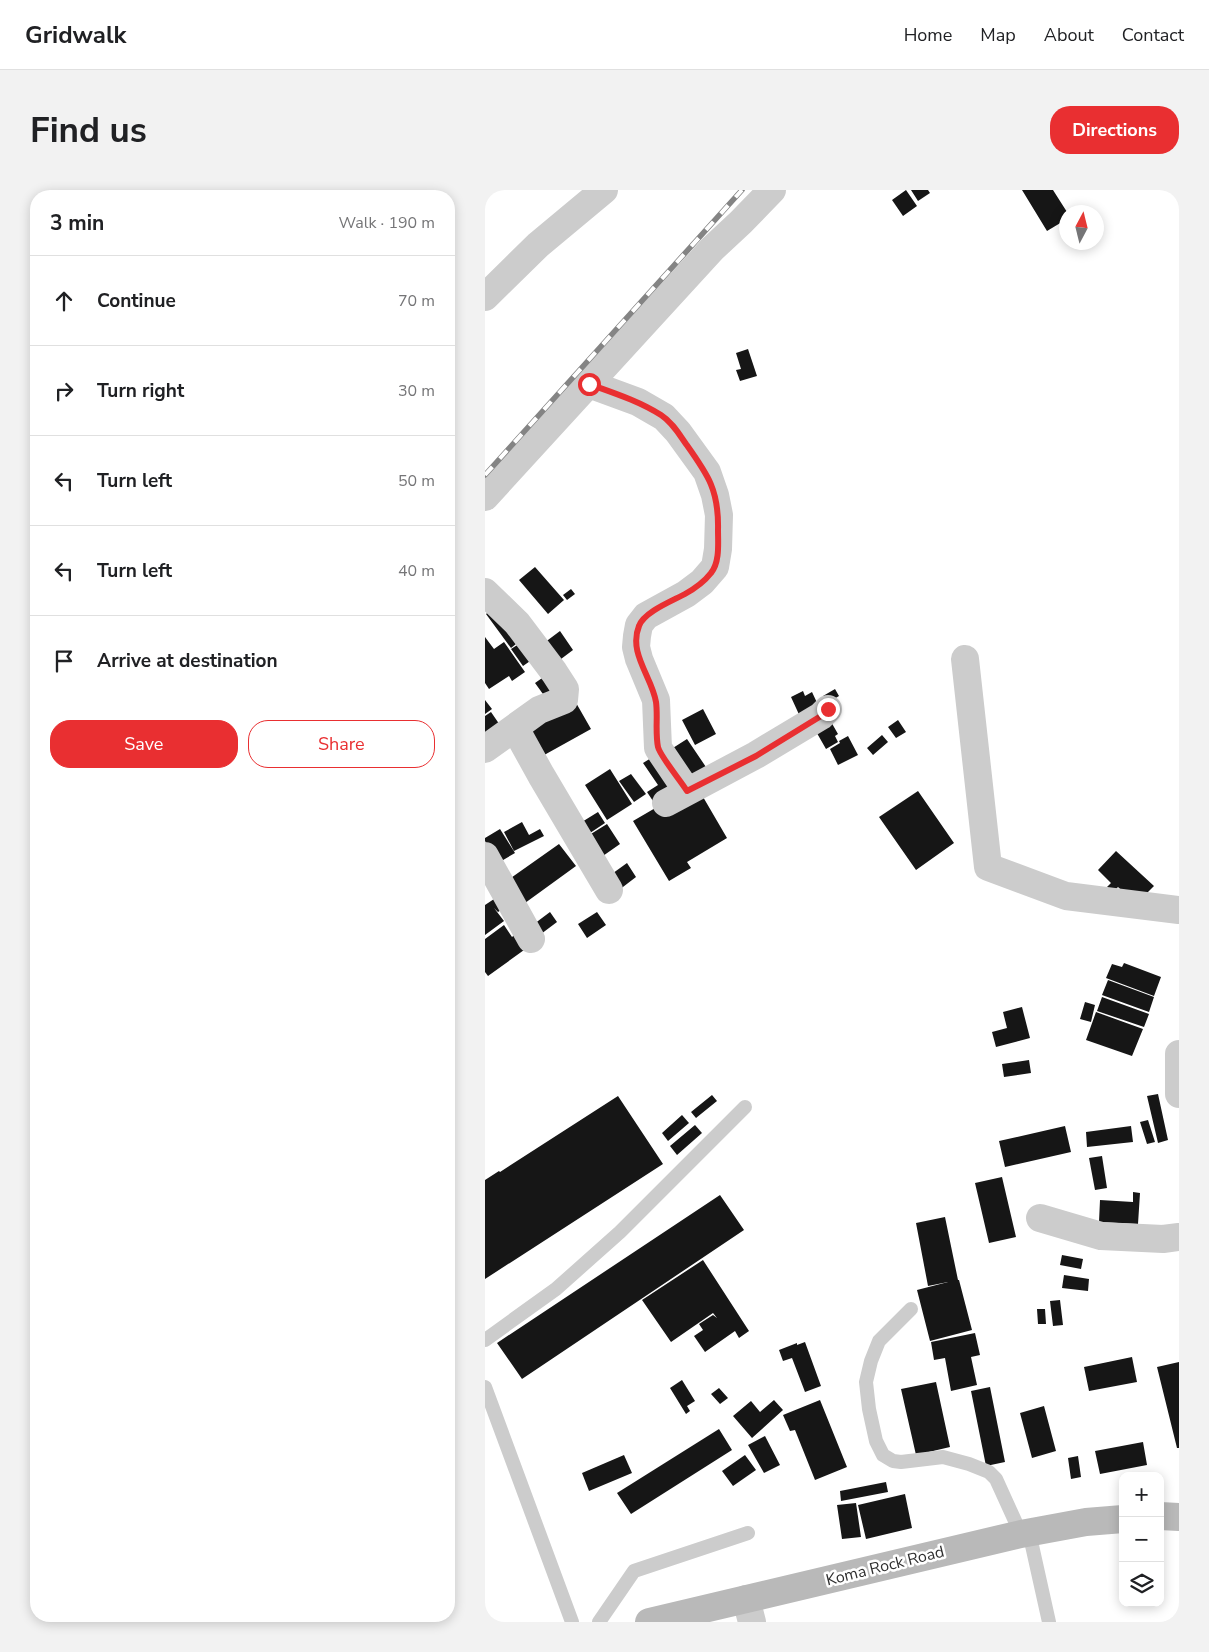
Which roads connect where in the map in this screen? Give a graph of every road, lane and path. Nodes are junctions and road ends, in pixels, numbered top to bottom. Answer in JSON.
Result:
{"nodes":[{"id":1,"x":604,"y":190,"type":"edge"},
{"id":2,"x":772,"y":190,"type":"edge"},
{"id":3,"x":485,"y":297,"type":"edge"},
{"id":4,"x":589,"y":384,"type":"junction"},
{"id":5,"x":485,"y":497,"type":"edge"},
{"id":6,"x":485,"y":592,"type":"edge"},
{"id":7,"x":965,"y":659,"type":"dead end"},
{"id":8,"x":828,"y":709,"type":"dead end"},
{"id":9,"x":515,"y":728,"type":"junction"},
{"id":10,"x":485,"y":749,"type":"edge"},
{"id":11,"x":485,"y":856,"type":"edge"},
{"id":12,"x":609,"y":890,"type":"dead end"},
{"id":13,"x":1179,"y":910,"type":"edge"},
{"id":14,"x":531,"y":940,"type":"dead end"},
{"id":15,"x":1179,"y":1054,"type":"edge"},
{"id":16,"x":1179,"y":1094,"type":"edge"},
{"id":17,"x":745,"y":1107,"type":"dead end"},
{"id":18,"x":1040,"y":1218,"type":"dead end"},
{"id":19,"x":1179,"y":1237,"type":"edge"},
{"id":20,"x":911,"y":1309,"type":"dead end"},
{"id":21,"x":485,"y":1340,"type":"edge"},
{"id":22,"x":485,"y":1387,"type":"edge"},
{"id":23,"x":1164,"y":1516,"type":"edge"},
{"id":24,"x":1179,"y":1518,"type":"edge"},
{"id":25,"x":1119,"y":1519,"type":"edge"},
{"id":26,"x":748,"y":1533,"type":"dead end"},
{"id":27,"x":1025,"y":1533,"type":"junction"},
{"id":28,"x":749,"y":1611,"type":"edge"},
{"id":29,"x":572,"y":1622,"type":"edge"},
{"id":30,"x":599,"y":1622,"type":"edge"},
{"id":31,"x":649,"y":1622,"type":"edge"},
{"id":32,"x":1049,"y":1622,"type":"edge"}],
"edges":[{"from":1,"to":3,"type":"street"},
{"from":2,"to":4,"type":"street"},
{"from":4,"to":5,"type":"street"},
{"from":4,"to":8,"type":"street"},
{"from":6,"to":9,"type":"street"},
{"from":7,"to":13,"type":"street"},
{"from":9,"to":10,"type":"street"},
{"from":9,"to":12,"type":"street"},
{"from":11,"to":14,"type":"street"},
{"from":15,"to":16,"type":"street"},
{"from":17,"to":21,"type":"lane"},
{"from":18,"to":19,"type":"street"},
{"from":20,"to":27,"type":"lane"},
{"from":22,"to":29,"type":"lane"},
{"from":23,"to":24,"type":"main road"},
{"from":25,"to":27,"type":"main road","name":"Koma Rock Road"},
{"from":26,"to":30,"type":"lane"},
{"from":27,"to":28,"type":"main road","name":"Koma Rock Road"},
{"from":27,"to":32,"type":"lane"},
{"from":28,"to":31,"type":"main road","name":"Koma Rock Road"}]}
